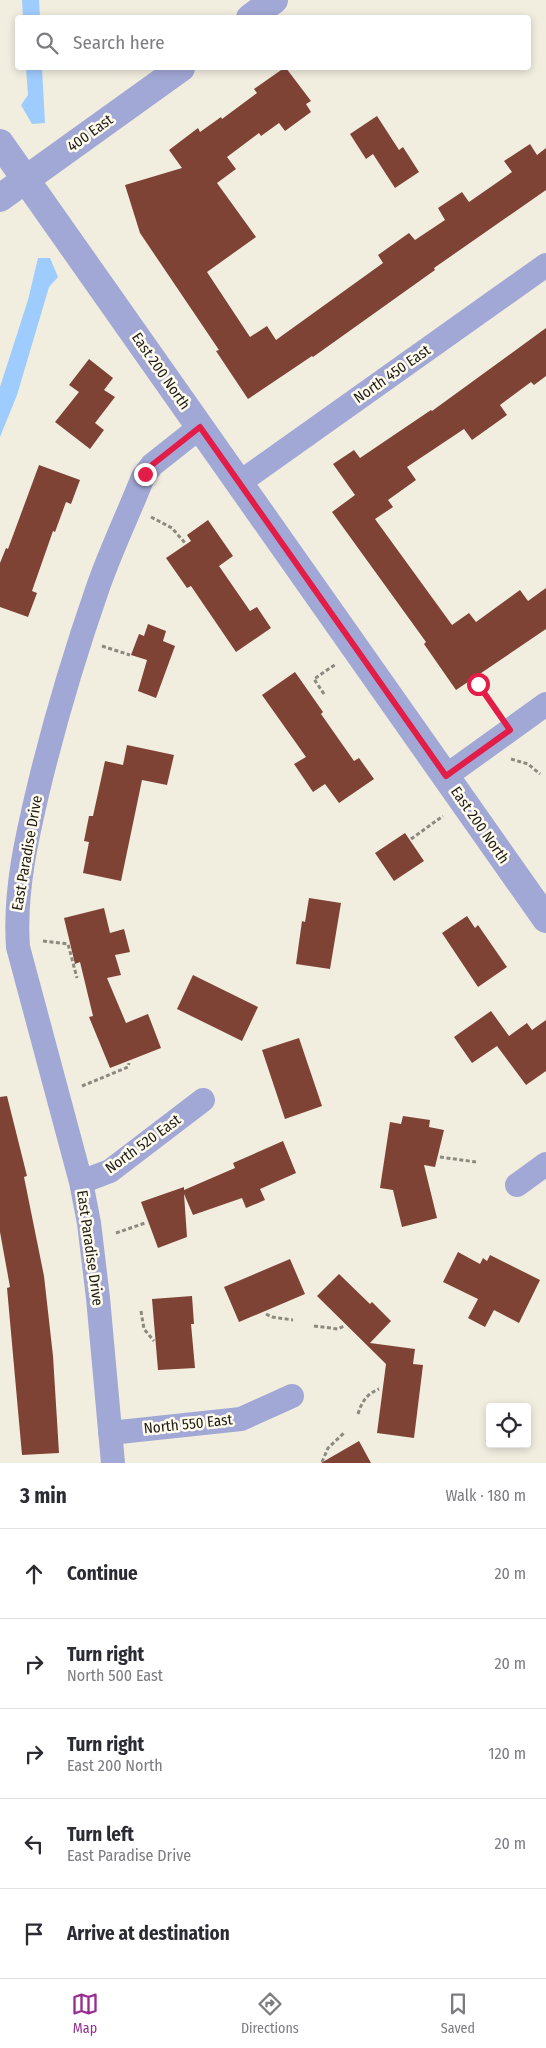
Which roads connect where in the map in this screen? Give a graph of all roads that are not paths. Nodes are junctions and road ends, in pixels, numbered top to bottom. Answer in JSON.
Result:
{"nodes":[{"id":1,"x":274,"y":0,"type":"edge"},
{"id":2,"x":254,"y":15,"type":"edge"},
{"id":3,"x":178,"y":70,"type":"edge"},
{"id":4,"x":0,"y":143,"type":"edge"},
{"id":5,"x":26,"y":180,"type":"junction"},
{"id":6,"x":0,"y":198,"type":"edge"},
{"id":7,"x":546,"y":265,"type":"edge"},
{"id":8,"x":200,"y":427,"type":"junction"},
{"id":9,"x":239,"y":483,"type":"junction"},
{"id":10,"x":546,"y":704,"type":"edge"},
{"id":11,"x":446,"y":776,"type":"junction"},
{"id":12,"x":546,"y":919,"type":"edge"},
{"id":13,"x":203,"y":1100,"type":"dead end"},
{"id":14,"x":546,"y":1164,"type":"edge"},
{"id":15,"x":81,"y":1182,"type":"junction"},
{"id":16,"x":517,"y":1185,"type":"dead end"},
{"id":17,"x":292,"y":1396,"type":"dead end"},
{"id":18,"x":110,"y":1433,"type":"junction"},
{"id":19,"x":113,"y":1463,"type":"edge"}],
"edges":[{"from":1,"to":2,"type":"street"},
{"from":3,"to":5,"type":"street","name":"400 East"},
{"from":4,"to":5,"type":"street","name":"East 200 North"},
{"from":5,"to":6,"type":"street","name":"400 East"},
{"from":5,"to":8,"type":"street","name":"East 200 North"},
{"from":7,"to":9,"type":"street","name":"North 450 East"},
{"from":8,"to":9,"type":"street","name":"East 200 North"},
{"from":8,"to":15,"type":"street","name":"East Paradise Drive"},
{"from":9,"to":11,"type":"street","name":"East 200 North"},
{"from":10,"to":11,"type":"street"},
{"from":11,"to":12,"type":"street","name":"East 200 North"},
{"from":13,"to":15,"type":"street","name":"North 520 East"},
{"from":14,"to":16,"type":"street"},
{"from":15,"to":18,"type":"street","name":"East Paradise Drive"},
{"from":17,"to":18,"type":"street","name":"North 550 East"},
{"from":18,"to":19,"type":"street","name":"East Paradise Drive"}]}
